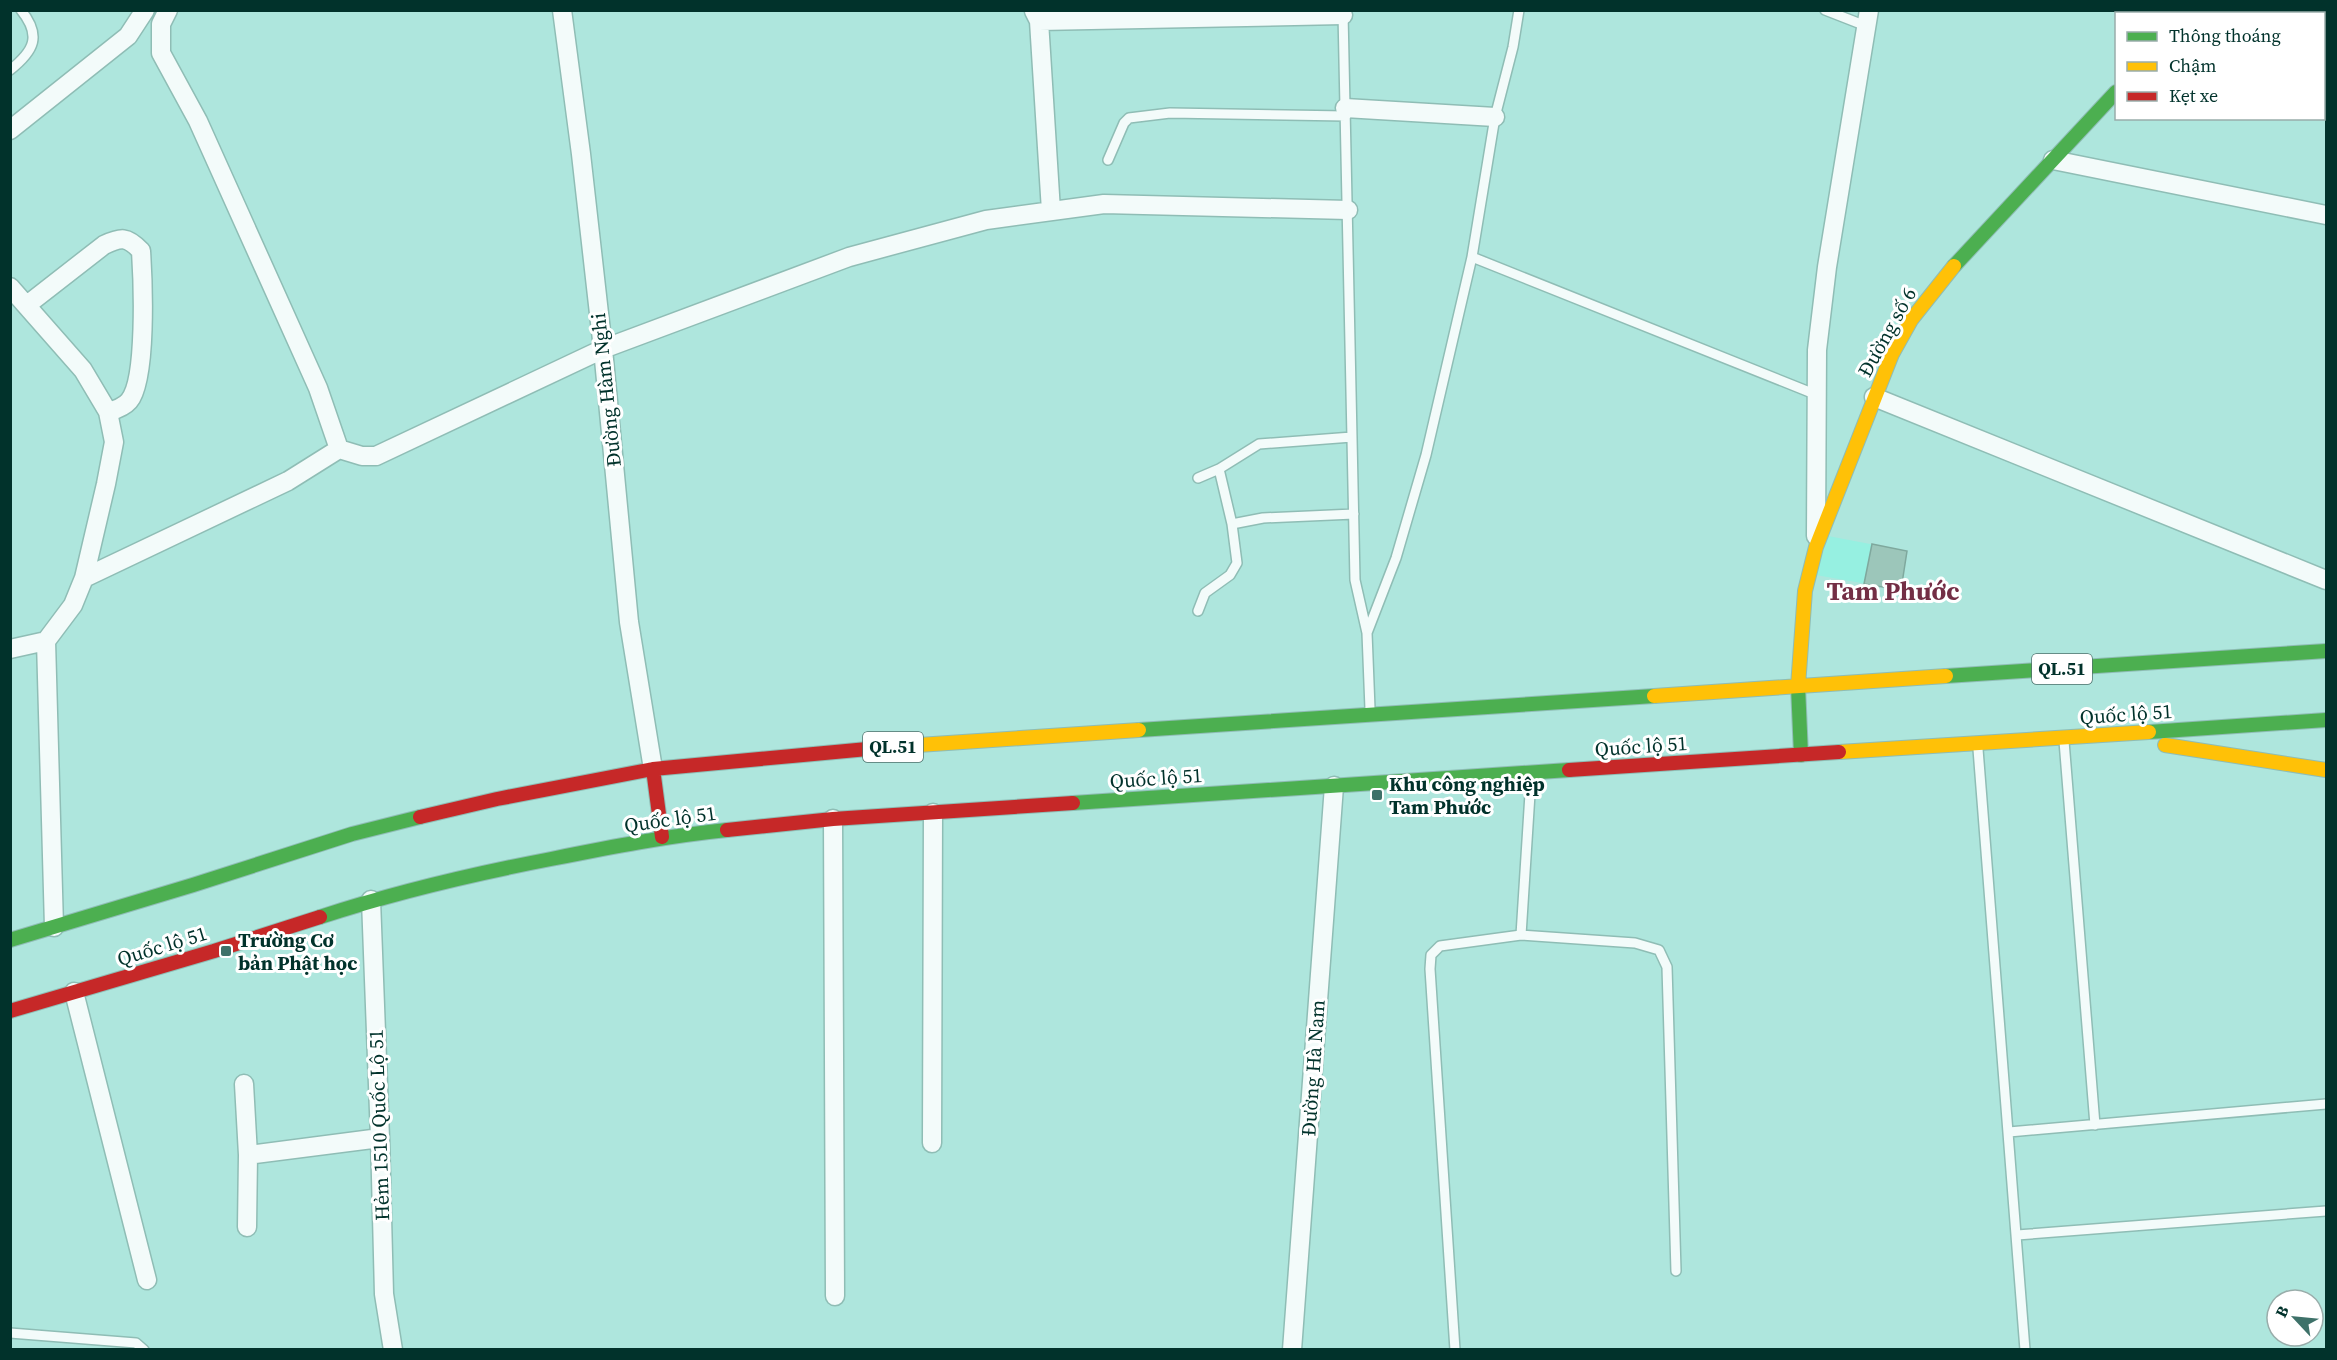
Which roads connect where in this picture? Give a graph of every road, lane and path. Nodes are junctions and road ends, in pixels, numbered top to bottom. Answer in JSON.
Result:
{"nodes":[{"id":1,"x":21,"y":10,"type":"edge"},
{"id":2,"x":145,"y":10,"type":"edge"},
{"id":3,"x":168,"y":10,"type":"edge"},
{"id":4,"x":562,"y":10,"type":"edge"},
{"id":5,"x":1519,"y":10,"type":"edge"},
{"id":6,"x":1825,"y":10,"type":"edge"},
{"id":7,"x":1343,"y":13,"type":"edge"},
{"id":8,"x":1111,"y":15,"type":"edge"},
{"id":9,"x":1037,"y":16,"type":"edge"},
{"id":10,"x":1867,"y":18,"type":"edge"},
{"id":11,"x":10,"y":70,"type":"edge"},
{"id":12,"x":2115,"y":93,"type":"edge"},
{"id":13,"x":1346,"y":112,"type":"junction"},
{"id":14,"x":1495,"y":117,"type":"junction"},
{"id":15,"x":10,"y":130,"type":"edge"},
{"id":16,"x":1108,"y":160,"type":"dead end"},
{"id":17,"x":2053,"y":160,"type":"junction"},
{"id":18,"x":1348,"y":210,"type":"junction"},
{"id":19,"x":1051,"y":211,"type":"junction"},
{"id":20,"x":2326,"y":214,"type":"edge"},
{"id":21,"x":1472,"y":257,"type":"junction"},
{"id":22,"x":10,"y":287,"type":"edge"},
{"id":23,"x":27,"y":305,"type":"junction"},
{"id":24,"x":603,"y":349,"type":"junction"},
{"id":25,"x":1817,"y":394,"type":"junction"},
{"id":26,"x":1874,"y":397,"type":"junction"},
{"id":27,"x":108,"y":412,"type":"junction"},
{"id":28,"x":1352,"y":437,"type":"junction"},
{"id":29,"x":339,"y":449,"type":"junction"},
{"id":30,"x":1219,"y":469,"type":"junction"},
{"id":31,"x":1198,"y":478,"type":"dead end"},
{"id":32,"x":1354,"y":514,"type":"junction"},
{"id":33,"x":1232,"y":524,"type":"junction"},
{"id":34,"x":1816,"y":547,"type":"junction"},
{"id":35,"x":84,"y":578,"type":"junction"},
{"id":36,"x":2326,"y":580,"type":"edge"},
{"id":37,"x":1198,"y":611,"type":"dead end"},
{"id":38,"x":1367,"y":633,"type":"junction"},
{"id":39,"x":46,"y":641,"type":"junction"},
{"id":40,"x":10,"y":649,"type":"edge"},
{"id":41,"x":2325,"y":651,"type":"edge"},
{"id":42,"x":1798,"y":686,"type":"junction"},
{"id":43,"x":1370,"y":715,"type":"junction"},
{"id":44,"x":2326,"y":720,"type":"edge"},
{"id":45,"x":2104,"y":735,"type":"junction"},
{"id":46,"x":2064,"y":738,"type":"junction"},
{"id":47,"x":1977,"y":743,"type":"junction"},
{"id":48,"x":1801,"y":755,"type":"junction"},
{"id":49,"x":653,"y":769,"type":"junction"},
{"id":50,"x":2326,"y":770,"type":"edge"},
{"id":51,"x":1532,"y":773,"type":"junction"},
{"id":52,"x":1334,"y":786,"type":"junction"},
{"id":53,"x":933,"y":813,"type":"junction"},
{"id":54,"x":833,"y":819,"type":"junction"},
{"id":55,"x":662,"y":837,"type":"junction"},
{"id":56,"x":371,"y":900,"type":"junction"},
{"id":57,"x":54,"y":927,"type":"junction"},
{"id":58,"x":1521,"y":935,"type":"junction"},
{"id":59,"x":10,"y":940,"type":"edge"},
{"id":60,"x":74,"y":992,"type":"junction"},
{"id":61,"x":10,"y":1011,"type":"edge"},
{"id":62,"x":244,"y":1084,"type":"dead end"},
{"id":63,"x":2326,"y":1104,"type":"edge"},
{"id":64,"x":2095,"y":1125,"type":"junction"},
{"id":65,"x":2009,"y":1132,"type":"junction"},
{"id":66,"x":380,"y":1138,"type":"junction"},
{"id":67,"x":932,"y":1143,"type":"dead end"},
{"id":68,"x":248,"y":1155,"type":"junction"},
{"id":69,"x":2326,"y":1211,"type":"edge"},
{"id":70,"x":247,"y":1227,"type":"dead end"},
{"id":71,"x":2017,"y":1235,"type":"junction"},
{"id":72,"x":1676,"y":1272,"type":"dead end"},
{"id":73,"x":147,"y":1280,"type":"dead end"},
{"id":74,"x":835,"y":1296,"type":"dead end"},
{"id":75,"x":10,"y":1333,"type":"edge"},
{"id":76,"x":144,"y":1350,"type":"edge"},
{"id":77,"x":393,"y":1350,"type":"edge"},
{"id":78,"x":1292,"y":1350,"type":"edge"},
{"id":79,"x":1455,"y":1350,"type":"edge"},
{"id":80,"x":2025,"y":1350,"type":"edge"}],
"edges":[{"from":1,"to":11,"type":"lane"},
{"from":2,"to":15,"type":"street"},
{"from":3,"to":29,"type":"street"},
{"from":4,"to":24,"type":"street","name":"Đường Hàm Nghi"},
{"from":5,"to":14,"type":"lane"},
{"from":6,"to":10,"type":"lane"},
{"from":7,"to":8,"type":"street"},
{"from":7,"to":13,"type":"lane"},
{"from":8,"to":9,"type":"street"},
{"from":9,"to":19,"type":"street"},
{"from":10,"to":25,"type":"street"},
{"from":12,"to":17,"type":"main road","name":"Đường số 6"},
{"from":13,"to":14,"type":"street"},
{"from":13,"to":16,"type":"lane"},
{"from":13,"to":18,"type":"lane"},
{"from":14,"to":21,"type":"lane"},
{"from":17,"to":20,"type":"street"},
{"from":17,"to":26,"type":"main road","name":"Đường số 6"},
{"from":18,"to":19,"type":"street"},
{"from":18,"to":28,"type":"lane"},
{"from":19,"to":24,"type":"street"},
{"from":21,"to":25,"type":"lane"},
{"from":21,"to":38,"type":"lane"},
{"from":22,"to":23,"type":"street"},
{"from":23,"to":27,"type":"street"},
{"from":23,"to":27,"type":"street"},
{"from":24,"to":29,"type":"street"},
{"from":24,"to":49,"type":"street","name":"Đường Hàm Nghi"},
{"from":25,"to":34,"type":"street"},
{"from":26,"to":34,"type":"main road","name":"Đường số 6"},
{"from":26,"to":36,"type":"street"},
{"from":27,"to":35,"type":"street"},
{"from":28,"to":30,"type":"lane"},
{"from":28,"to":32,"type":"lane"},
{"from":29,"to":35,"type":"street"},
{"from":30,"to":31,"type":"lane"},
{"from":30,"to":33,"type":"lane"},
{"from":32,"to":33,"type":"lane"},
{"from":32,"to":38,"type":"lane"},
{"from":33,"to":37,"type":"lane"},
{"from":34,"to":42,"type":"main road","name":"Đường số 6"},
{"from":35,"to":39,"type":"street"},
{"from":38,"to":43,"type":"lane"},
{"from":39,"to":40,"type":"street"},
{"from":39,"to":57,"type":"street"},
{"from":41,"to":42,"type":"main road","number":"QL.51"},
{"from":42,"to":43,"type":"main road","number":"QL.51"},
{"from":42,"to":48,"type":"main road","name":"Đường số 6"},
{"from":43,"to":49,"type":"main road","number":"QL.51"},
{"from":44,"to":45,"type":"main road","name":"Quốc lộ 51"},
{"from":45,"to":46,"type":"main road","name":"Quốc lộ 51"},
{"from":45,"to":50,"type":"main road"},
{"from":46,"to":47,"type":"main road","name":"Quốc lộ 51"},
{"from":46,"to":64,"type":"lane"},
{"from":47,"to":48,"type":"main road","name":"Quốc lộ 51"},
{"from":47,"to":65,"type":"lane"},
{"from":48,"to":51,"type":"main road","name":"Quốc lộ 51"},
{"from":49,"to":55,"type":"main road"},
{"from":49,"to":57,"type":"main road","number":"QL.51"},
{"from":51,"to":52,"type":"main road","name":"Quốc lộ 51"},
{"from":51,"to":58,"type":"lane"},
{"from":52,"to":53,"type":"main road","name":"Quốc lộ 51"},
{"from":52,"to":78,"type":"street","name":"Đường Hà Nam"},
{"from":53,"to":54,"type":"main road","name":"Quốc lộ 51"},
{"from":53,"to":67,"type":"street"},
{"from":54,"to":55,"type":"main road","name":"Quốc lộ 51"},
{"from":54,"to":74,"type":"street"},
{"from":55,"to":56,"type":"main road","name":"Quốc lộ 51"},
{"from":56,"to":60,"type":"main road","name":"Quốc lộ 51"},
{"from":56,"to":66,"type":"street","name":"Hẻm 1510 Quốc Lộ 51"},
{"from":57,"to":59,"type":"main road","number":"QL.51"},
{"from":58,"to":72,"type":"lane"},
{"from":58,"to":79,"type":"lane"},
{"from":60,"to":61,"type":"main road","name":"Quốc lộ 51"},
{"from":60,"to":73,"type":"street"},
{"from":62,"to":68,"type":"street"},
{"from":63,"to":64,"type":"lane"},
{"from":64,"to":65,"type":"lane"},
{"from":65,"to":71,"type":"lane"},
{"from":66,"to":68,"type":"street"},
{"from":66,"to":77,"type":"street","name":"Hẻm 1510 Quốc Lộ 51"},
{"from":68,"to":70,"type":"street"},
{"from":69,"to":71,"type":"lane"},
{"from":71,"to":80,"type":"lane"},
{"from":75,"to":76,"type":"lane"}]}
